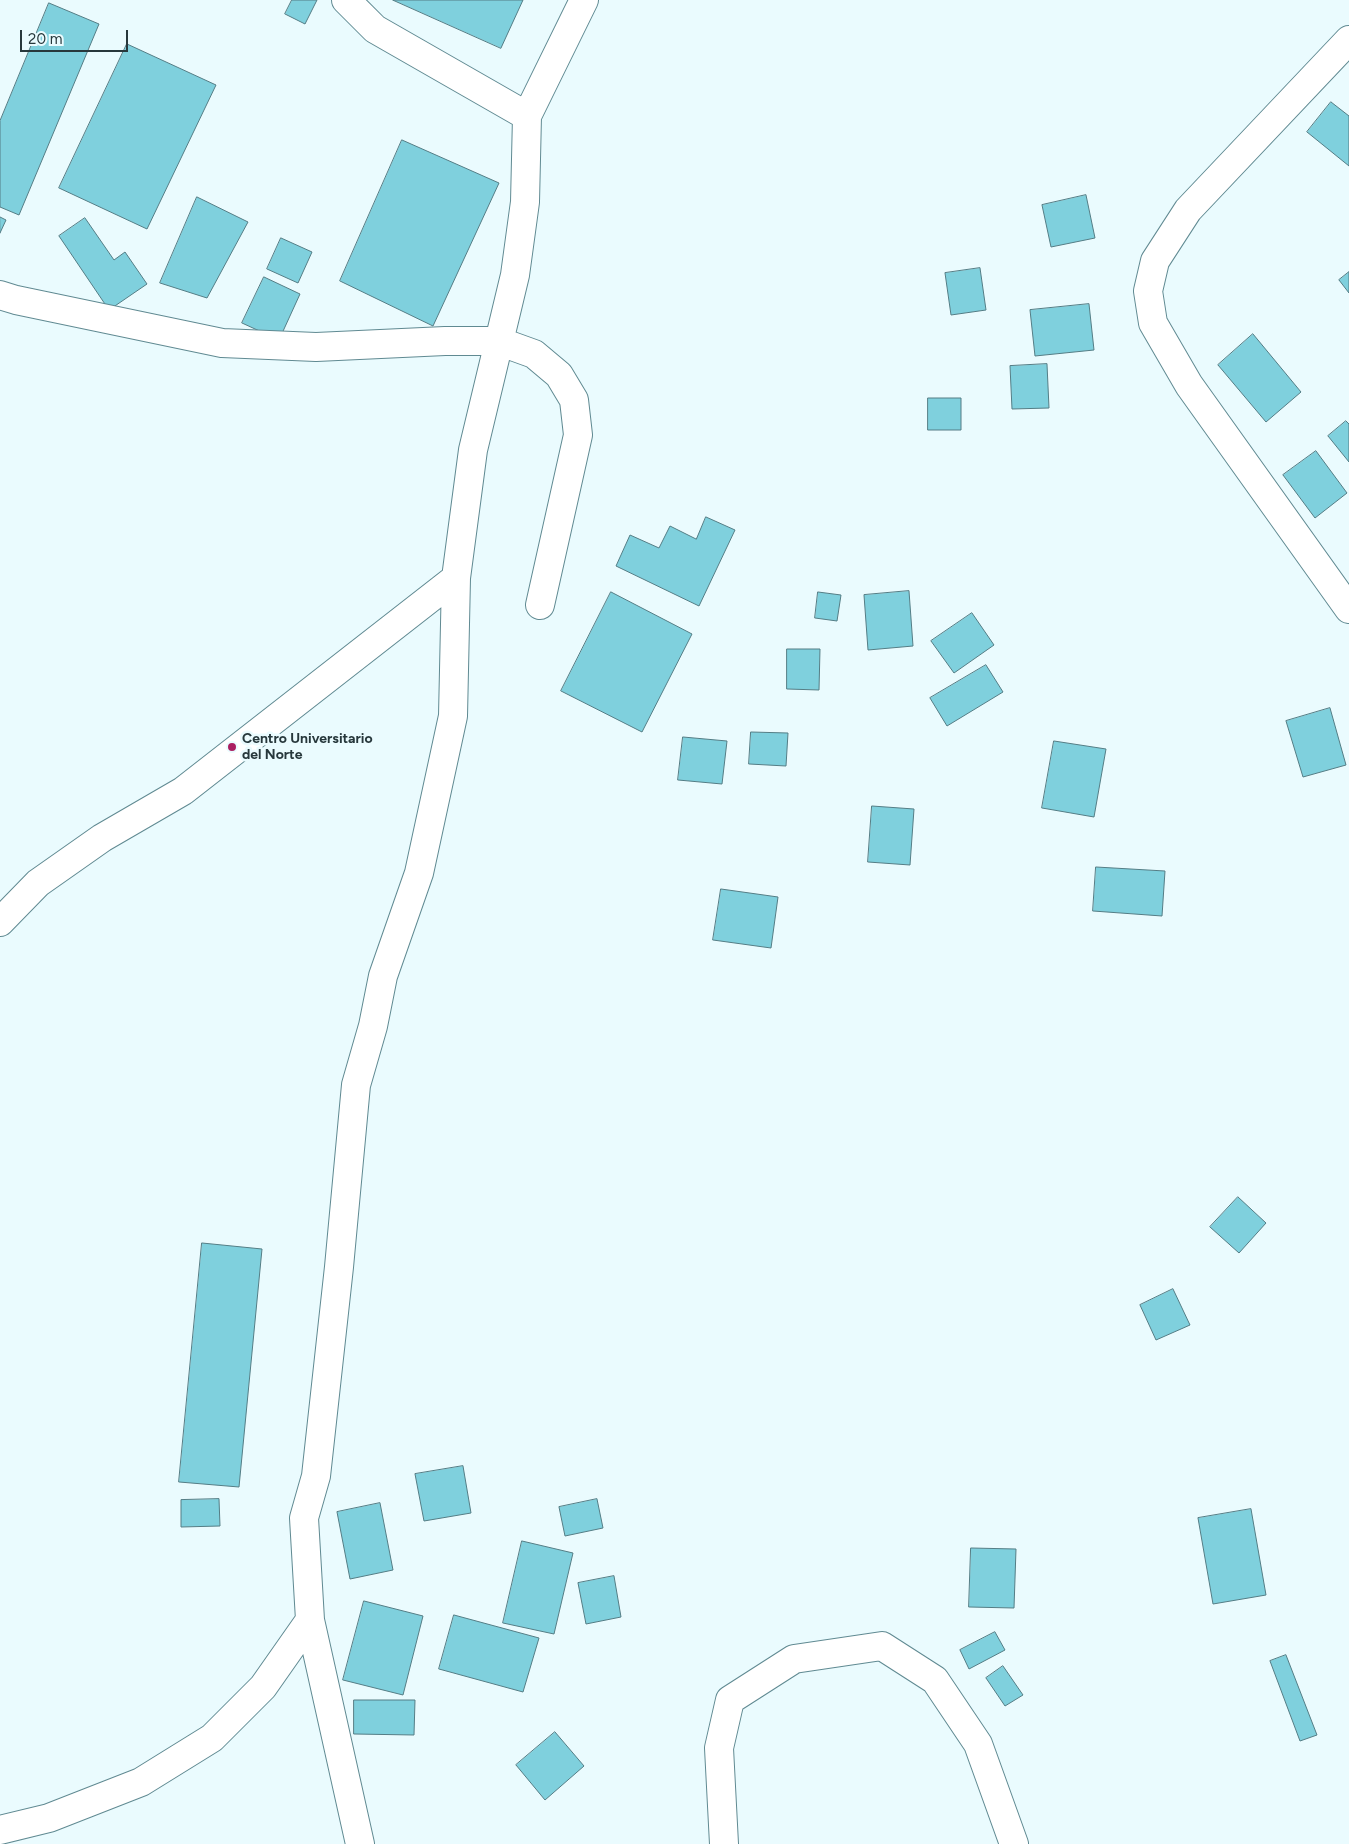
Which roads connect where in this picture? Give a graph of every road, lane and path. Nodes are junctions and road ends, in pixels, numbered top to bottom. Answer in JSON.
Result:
{"nodes":[{"id":1,"x":346,"y":0,"type":"edge"},
{"id":2,"x":584,"y":0,"type":"edge"},
{"id":3,"x":1349,"y":40,"type":"edge"},
{"id":4,"x":527,"y":116,"type":"junction"},
{"id":5,"x":0,"y":295,"type":"edge"},
{"id":6,"x":498,"y":341,"type":"junction"},
{"id":7,"x":456,"y":578,"type":"junction"},
{"id":8,"x":540,"y":605,"type":"dead end"},
{"id":9,"x":1349,"y":609,"type":"edge"},
{"id":10,"x":0,"y":922,"type":"edge"},
{"id":11,"x":310,"y":1620,"type":"junction"},
{"id":12,"x":0,"y":1830,"type":"edge"},
{"id":13,"x":360,"y":1844,"type":"edge"},
{"id":14,"x":724,"y":1844,"type":"edge"},
{"id":15,"x":1014,"y":1844,"type":"edge"}],
"edges":[{"from":1,"to":4,"type":"street"},
{"from":2,"to":4,"type":"street"},
{"from":3,"to":9,"type":"street"},
{"from":4,"to":6,"type":"street"},
{"from":5,"to":6,"type":"street"},
{"from":6,"to":7,"type":"street"},
{"from":6,"to":8,"type":"street"},
{"from":7,"to":10,"type":"street"},
{"from":7,"to":11,"type":"street"},
{"from":11,"to":12,"type":"street"},
{"from":11,"to":13,"type":"street"},
{"from":14,"to":15,"type":"street"}]}
